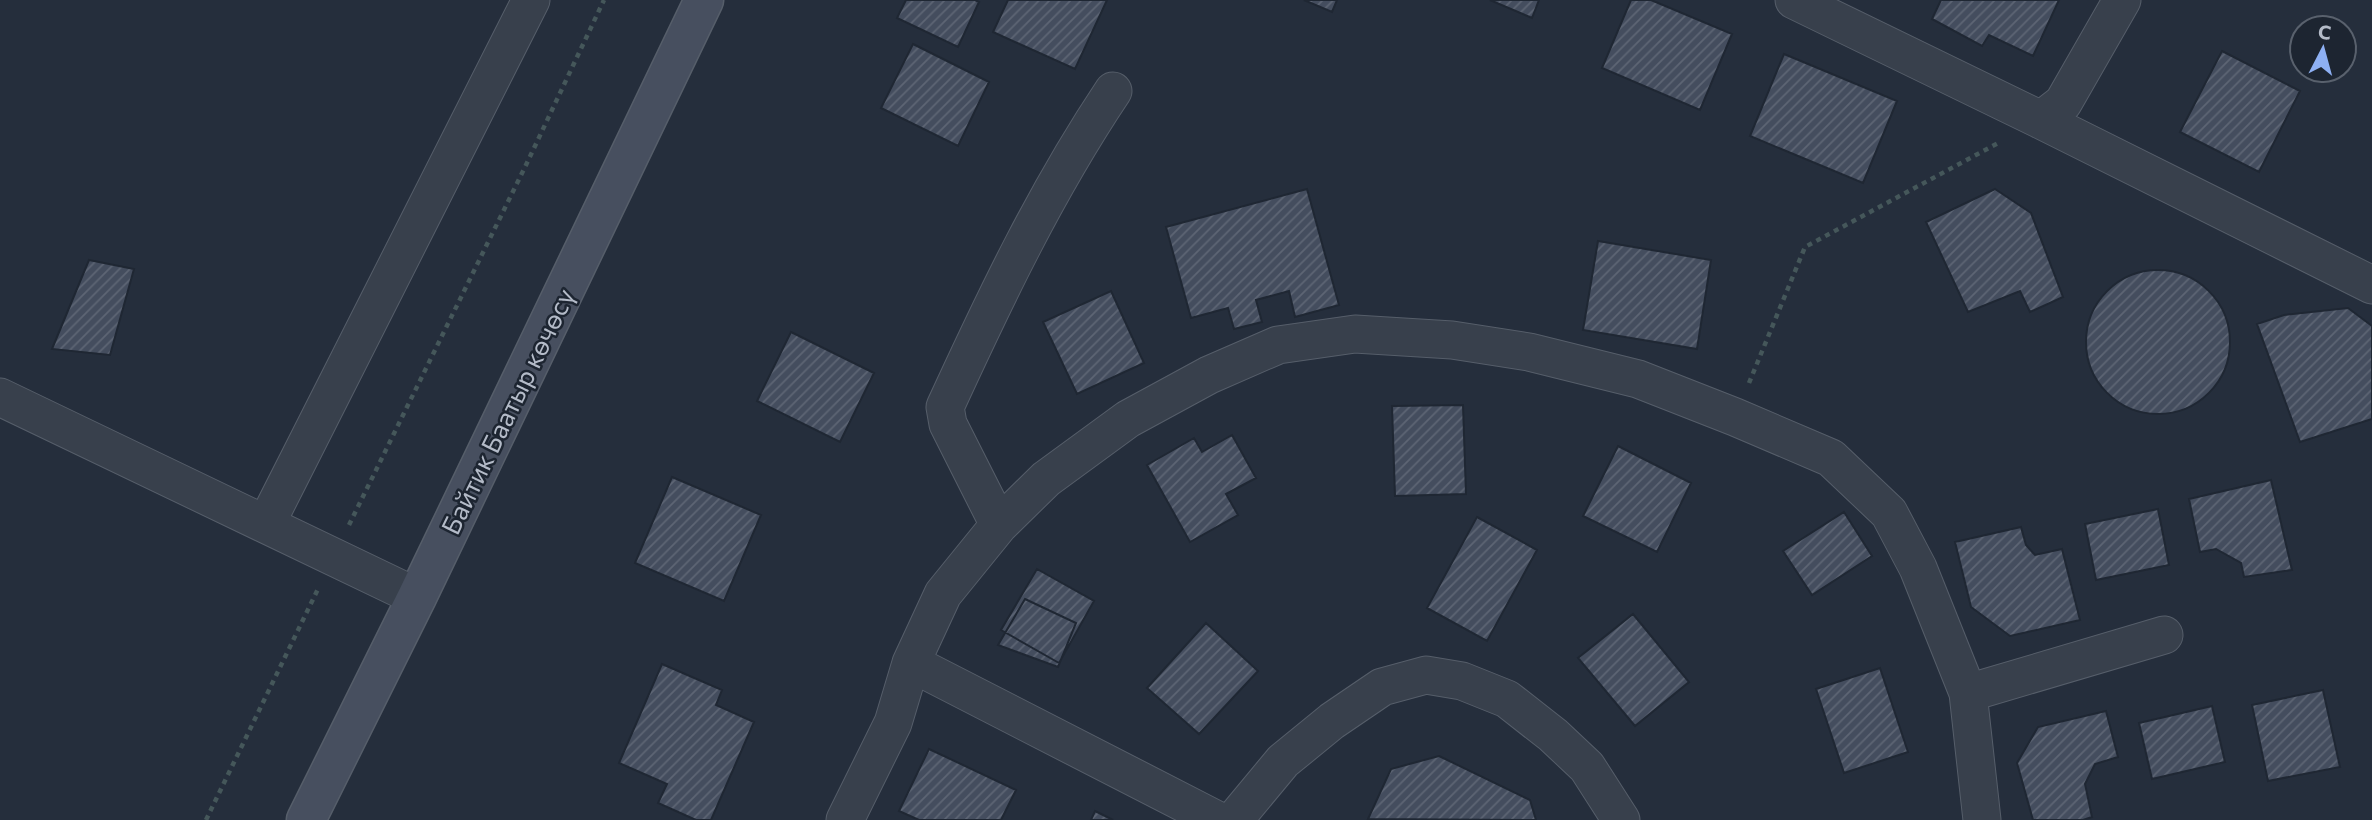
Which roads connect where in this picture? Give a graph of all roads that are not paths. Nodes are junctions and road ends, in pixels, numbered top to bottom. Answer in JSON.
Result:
{"nodes":[{"id":1,"x":531,"y":0,"type":"edge"},
{"id":2,"x":704,"y":0,"type":"edge"},
{"id":3,"x":1794,"y":0,"type":"edge"},
{"id":4,"x":2122,"y":0,"type":"edge"},
{"id":5,"x":1113,"y":91,"type":"dead end"},
{"id":6,"x":2041,"y":120,"type":"junction"},
{"id":7,"x":2372,"y":285,"type":"edge"},
{"id":8,"x":0,"y":397,"type":"edge"},
{"id":9,"x":266,"y":524,"type":"junction"},
{"id":10,"x":999,"y":525,"type":"junction"},
{"id":11,"x":417,"y":597,"type":"junction"},
{"id":12,"x":2164,"y":635,"type":"dead end"},
{"id":13,"x":911,"y":663,"type":"junction"},
{"id":14,"x":1968,"y":693,"type":"junction"},
{"id":15,"x":306,"y":820,"type":"edge"},
{"id":16,"x":845,"y":820,"type":"edge"},
{"id":17,"x":1217,"y":820,"type":"edge"},
{"id":18,"x":1234,"y":820,"type":"edge"},
{"id":19,"x":1621,"y":820,"type":"edge"},
{"id":20,"x":1982,"y":820,"type":"edge"}],
"edges":[{"from":1,"to":9,"type":"street"},
{"from":2,"to":11,"type":"main road","name":"Байтик Баатыр көчөсү"},
{"from":3,"to":6,"type":"street"},
{"from":4,"to":6,"type":"street"},
{"from":5,"to":10,"type":"street"},
{"from":6,"to":7,"type":"street"},
{"from":8,"to":9,"type":"street"},
{"from":9,"to":11,"type":"street"},
{"from":10,"to":13,"type":"street"},
{"from":10,"to":14,"type":"street"},
{"from":11,"to":15,"type":"main road","name":"Байтик Баатыр көчөсү"},
{"from":12,"to":14,"type":"street"},
{"from":13,"to":16,"type":"street"},
{"from":13,"to":17,"type":"street"},
{"from":14,"to":20,"type":"street"},
{"from":18,"to":19,"type":"street"}]}
